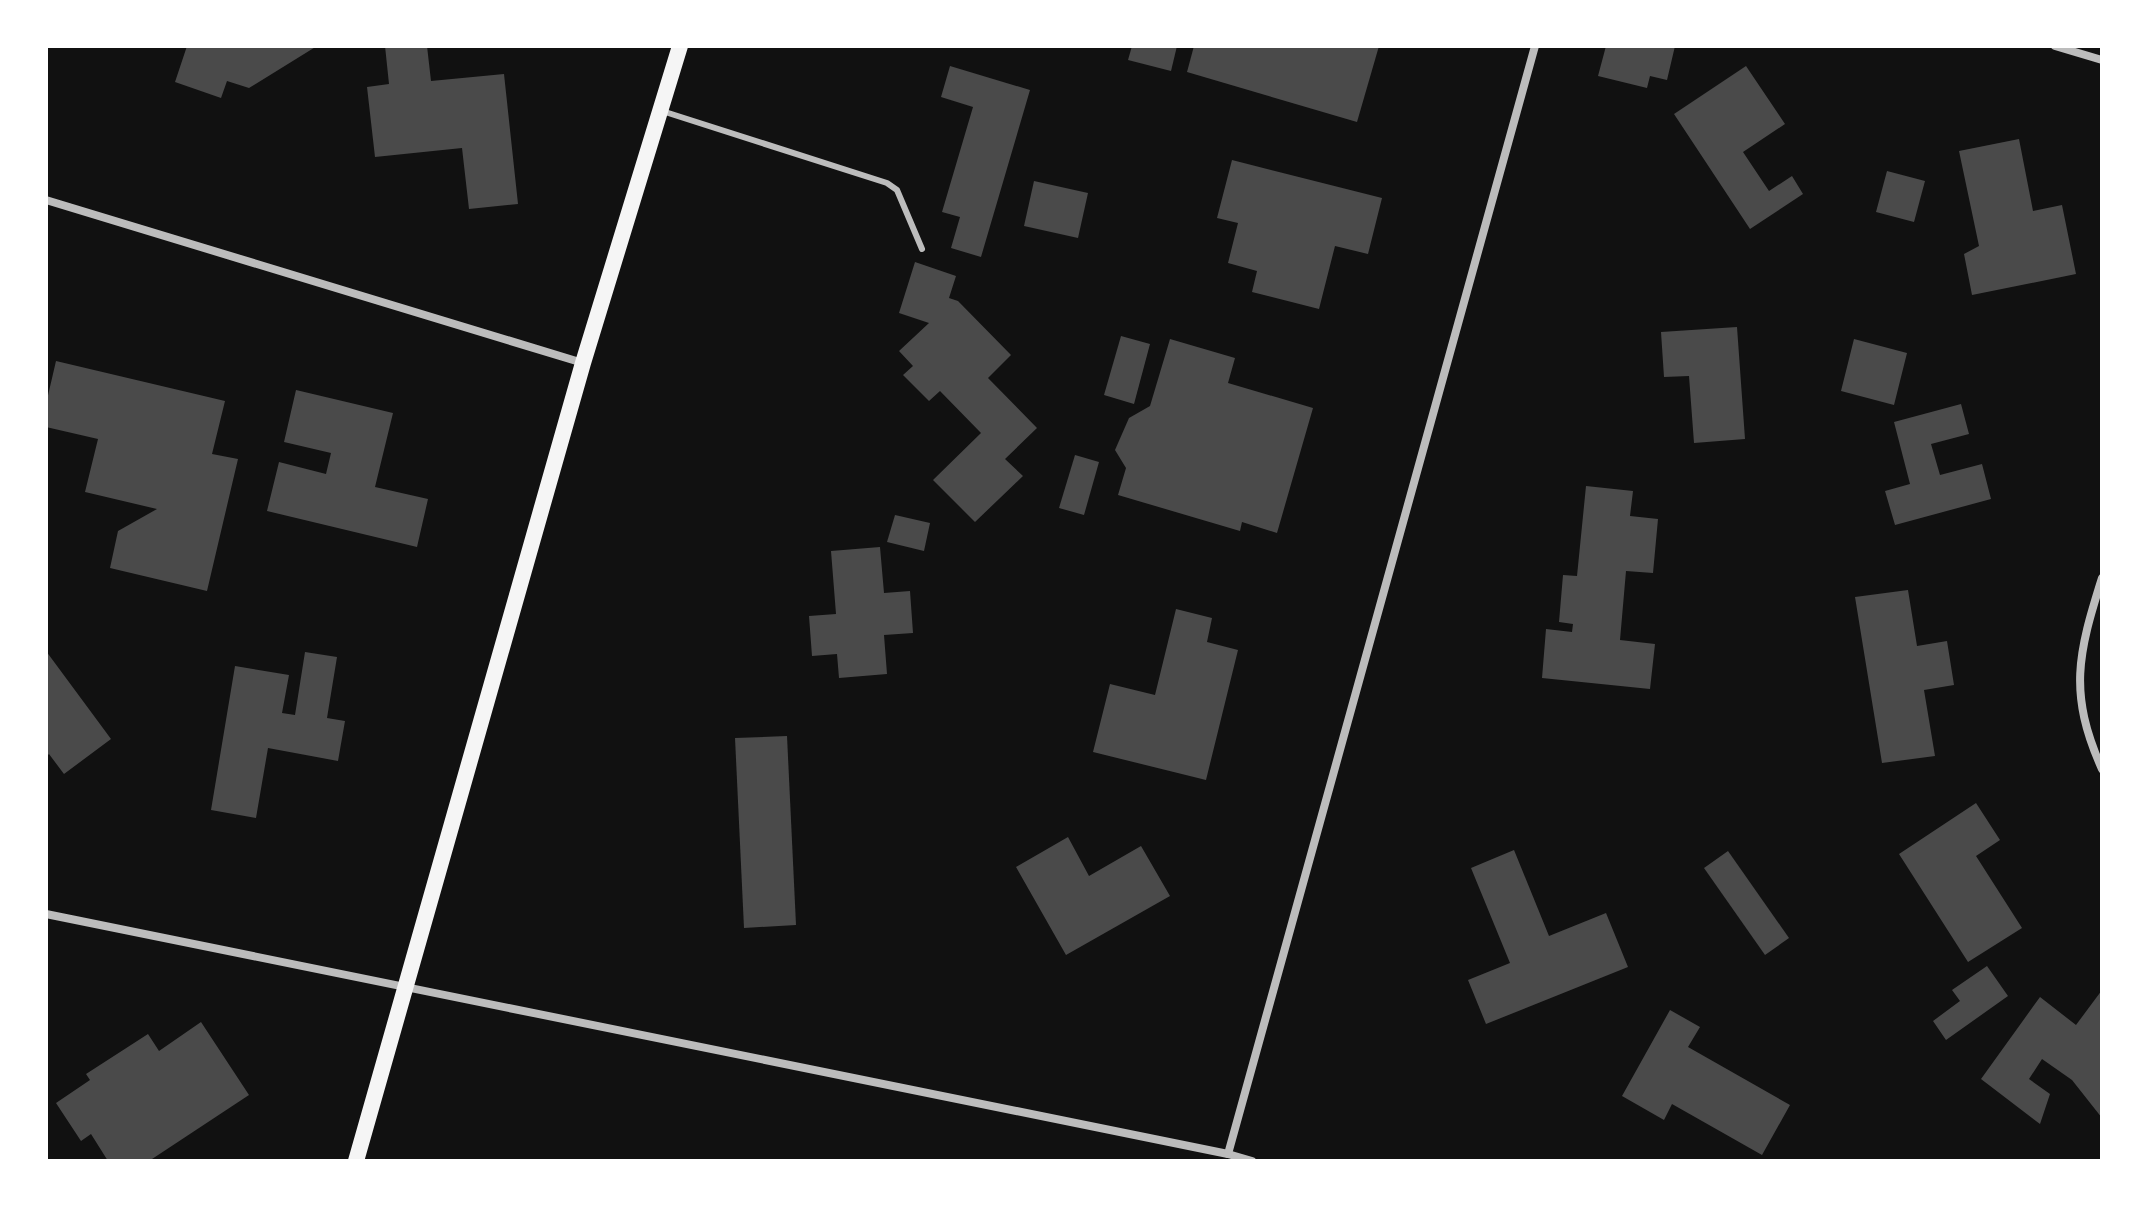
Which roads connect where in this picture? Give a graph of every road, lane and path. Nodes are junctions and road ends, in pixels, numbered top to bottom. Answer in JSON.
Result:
{"nodes":[{"id":1,"x":680,"y":46,"type":"edge"},
{"id":2,"x":1535,"y":46,"type":"edge"},
{"id":3,"x":2055,"y":46,"type":"edge"},
{"id":4,"x":2102,"y":60,"type":"edge"},
{"id":5,"x":662,"y":111,"type":"junction"},
{"id":6,"x":46,"y":200,"type":"edge"},
{"id":7,"x":922,"y":249,"type":"dead end"},
{"id":8,"x":583,"y":363,"type":"junction"},
{"id":9,"x":2102,"y":578,"type":"edge"},
{"id":10,"x":2102,"y":769,"type":"edge"},
{"id":11,"x":46,"y":914,"type":"edge"},
{"id":12,"x":406,"y":986,"type":"junction"},
{"id":13,"x":1228,"y":1154,"type":"junction"},
{"id":14,"x":356,"y":1161,"type":"edge"},
{"id":15,"x":1252,"y":1161,"type":"edge"}],
"edges":[{"from":1,"to":5,"type":"main road"},
{"from":2,"to":13,"type":"street"},
{"from":3,"to":4,"type":"street"},
{"from":5,"to":7,"type":"lane"},
{"from":5,"to":8,"type":"main road"},
{"from":6,"to":8,"type":"street"},
{"from":8,"to":12,"type":"main road"},
{"from":9,"to":10,"type":"street"},
{"from":11,"to":12,"type":"street"},
{"from":12,"to":13,"type":"street"},
{"from":12,"to":14,"type":"main road"},
{"from":13,"to":15,"type":"street"}]}
